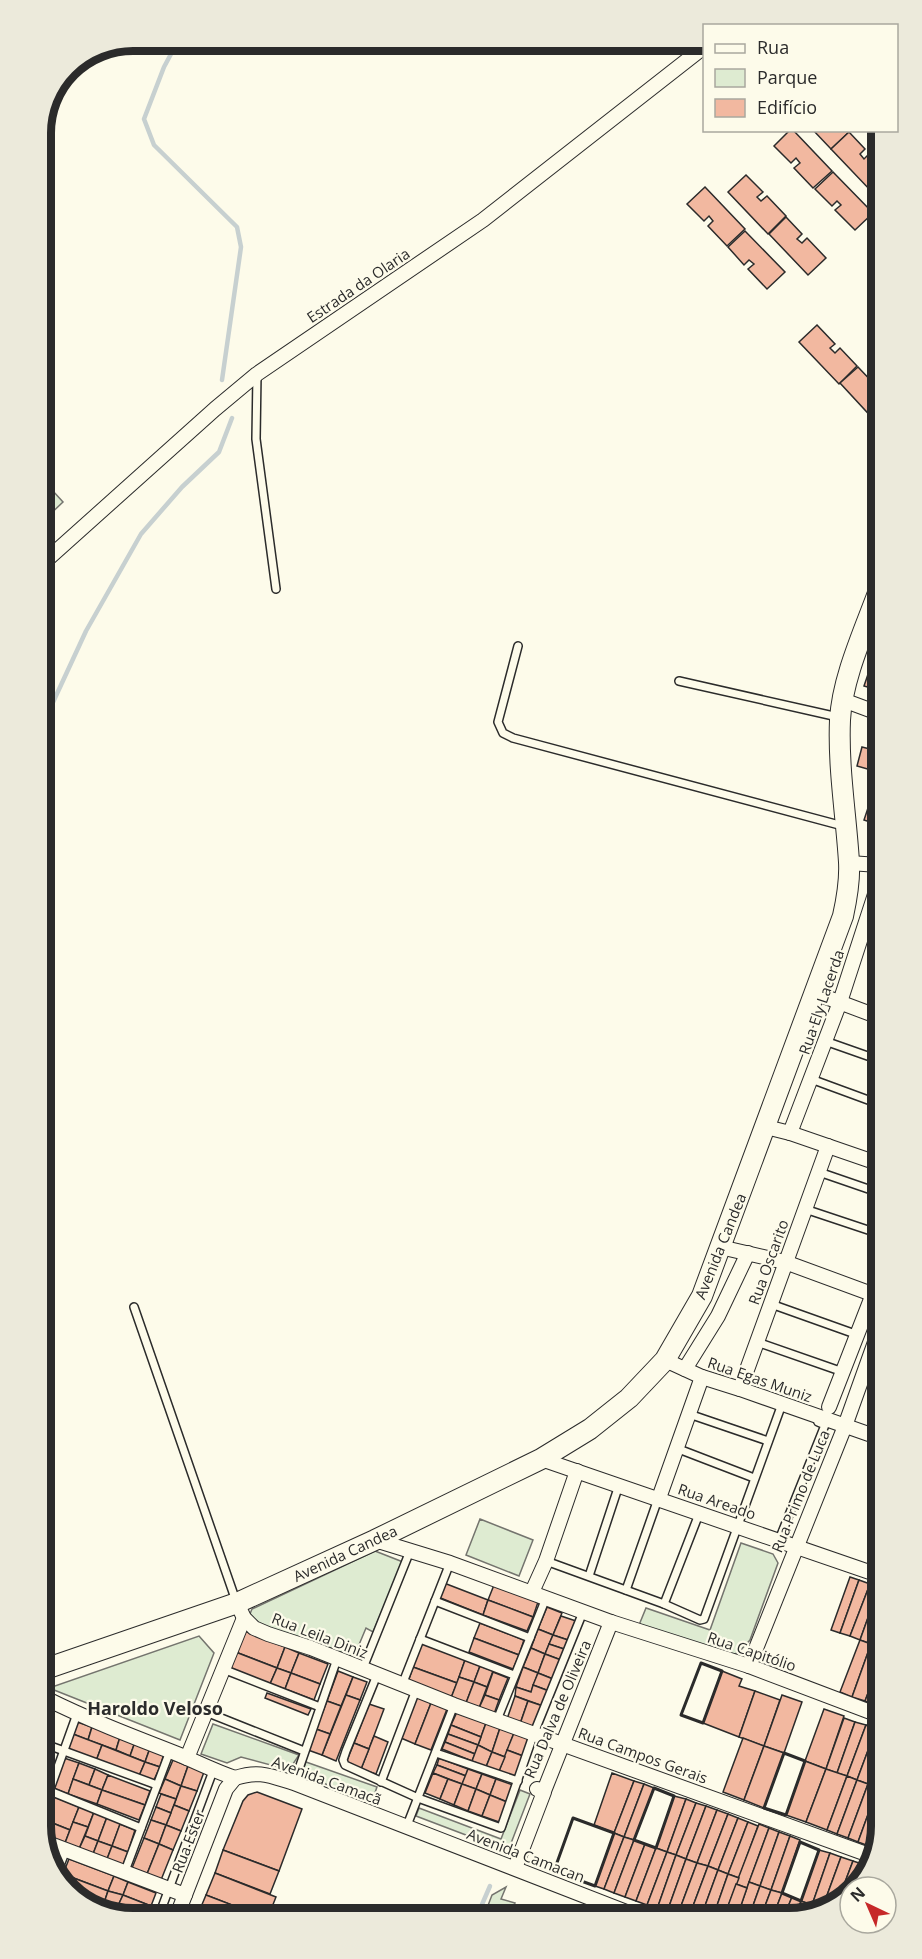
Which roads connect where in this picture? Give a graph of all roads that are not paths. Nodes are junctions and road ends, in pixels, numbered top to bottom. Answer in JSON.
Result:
{"nodes":[{"id":1,"x":700,"y":51,"type":"edge"},
{"id":2,"x":256,"y":374,"type":"junction"},
{"id":3,"x":51,"y":556,"type":"edge"},
{"id":4,"x":276,"y":589,"type":"dead end"},
{"id":5,"x":871,"y":612,"type":"edge"},
{"id":6,"x":518,"y":646,"type":"dead end"},
{"id":7,"x":680,"y":681,"type":"dead end"},
{"id":8,"x":842,"y":709,"type":"junction"},
{"id":9,"x":871,"y":712,"type":"edge"},
{"id":10,"x":845,"y":827,"type":"junction"},
{"id":11,"x":849,"y":863,"type":"junction"},
{"id":12,"x":871,"y":864,"type":"edge"},
{"id":13,"x":871,"y":907,"type":"edge"},
{"id":14,"x":815,"y":993,"type":"junction"},
{"id":15,"x":840,"y":1002,"type":"junction"},
{"id":16,"x":871,"y":1014,"type":"edge"},
{"id":17,"x":825,"y":1041,"type":"junction"},
{"id":18,"x":871,"y":1057,"type":"edge"},
{"id":19,"x":811,"y":1079,"type":"junction"},
{"id":20,"x":871,"y":1101,"type":"edge"},
{"id":21,"x":766,"y":1127,"type":"junction"},
{"id":22,"x":790,"y":1133,"type":"junction"},
{"id":23,"x":828,"y":1146,"type":"junction"},
{"id":24,"x":871,"y":1157,"type":"edge"},
{"id":25,"x":819,"y":1172,"type":"junction"},
{"id":26,"x":871,"y":1190,"type":"edge"},
{"id":27,"x":806,"y":1209,"type":"junction"},
{"id":28,"x":871,"y":1231,"type":"edge"},
{"id":29,"x":720,"y":1247,"type":"junction"},
{"id":30,"x":748,"y":1253,"type":"junction"},
{"id":31,"x":785,"y":1262,"type":"junction"},
{"id":32,"x":871,"y":1287,"type":"edge"},
{"id":33,"x":771,"y":1304,"type":"junction"},
{"id":34,"x":871,"y":1305,"type":"edge"},
{"id":35,"x":134,"y":1308,"type":"dead end"},
{"id":36,"x":858,"y":1335,"type":"junction"},
{"id":37,"x":757,"y":1342,"type":"junction"},
{"id":38,"x":871,"y":1352,"type":"edge"},
{"id":39,"x":665,"y":1360,"type":"junction"},
{"id":40,"x":685,"y":1369,"type":"junction"},
{"id":41,"x":843,"y":1372,"type":"junction"},
{"id":42,"x":702,"y":1377,"type":"junction"},
{"id":43,"x":740,"y":1389,"type":"junction"},
{"id":44,"x":781,"y":1407,"type":"junction"},
{"id":45,"x":829,"y":1407,"type":"dead end"},
{"id":46,"x":689,"y":1414,"type":"junction"},
{"id":47,"x":844,"y":1426,"type":"junction"},
{"id":48,"x":871,"y":1435,"type":"edge"},
{"id":49,"x":768,"y":1441,"type":"junction"},
{"id":50,"x":676,"y":1448,"type":"junction"},
{"id":51,"x":541,"y":1459,"type":"junction"},
{"id":52,"x":576,"y":1471,"type":"junction"},
{"id":53,"x":754,"y":1478,"type":"junction"},
{"id":54,"x":619,"y":1485,"type":"junction"},
{"id":55,"x":659,"y":1498,"type":"junction"},
{"id":56,"x":699,"y":1514,"type":"junction"},
{"id":57,"x":738,"y":1526,"type":"junction"},
{"id":58,"x":375,"y":1540,"type":"junction"},
{"id":59,"x":779,"y":1540,"type":"junction"},
{"id":60,"x":795,"y":1546,"type":"junction"},
{"id":61,"x":410,"y":1551,"type":"junction"},
{"id":62,"x":546,"y":1561,"type":"junction"},
{"id":63,"x":450,"y":1563,"type":"junction"},
{"id":64,"x":871,"y":1573,"type":"edge"},
{"id":65,"x":589,"y":1576,"type":"junction"},
{"id":66,"x":626,"y":1590,"type":"junction"},
{"id":67,"x":532,"y":1592,"type":"junction"},
{"id":68,"x":546,"y":1598,"type":"junction"},
{"id":69,"x":435,"y":1601,"type":"junction"},
{"id":70,"x":664,"y":1604,"type":"junction"},
{"id":71,"x":240,"y":1611,"type":"junction"},
{"id":72,"x":583,"y":1612,"type":"junction"},
{"id":73,"x":611,"y":1622,"type":"junction"},
{"id":74,"x":530,"y":1638,"type":"junction"},
{"id":75,"x":420,"y":1639,"type":"junction"},
{"id":76,"x":337,"y":1659,"type":"junction"},
{"id":77,"x":51,"y":1666,"type":"edge"},
{"id":78,"x":749,"y":1666,"type":"junction"},
{"id":79,"x":363,"y":1668,"type":"junction"},
{"id":80,"x":223,"y":1669,"type":"junction"},
{"id":81,"x":377,"y":1675,"type":"junction"},
{"id":82,"x":514,"y":1675,"type":"junction"},
{"id":83,"x":402,"y":1685,"type":"junction"},
{"id":84,"x":416,"y":1690,"type":"junction"},
{"id":85,"x":51,"y":1701,"type":"edge"},
{"id":86,"x":454,"y":1705,"type":"junction"},
{"id":87,"x":320,"y":1707,"type":"junction"},
{"id":88,"x":206,"y":1712,"type":"junction"},
{"id":89,"x":871,"y":1712,"type":"edge"},
{"id":90,"x":77,"y":1714,"type":"junction"},
{"id":91,"x":497,"y":1720,"type":"junction"},
{"id":92,"x":534,"y":1733,"type":"junction"},
{"id":93,"x":563,"y":1744,"type":"junction"},
{"id":94,"x":51,"y":1746,"type":"edge"},
{"id":95,"x":63,"y":1750,"type":"junction"},
{"id":96,"x":170,"y":1751,"type":"junction"},
{"id":97,"x":304,"y":1751,"type":"junction"},
{"id":98,"x":436,"y":1753,"type":"junction"},
{"id":99,"x":187,"y":1758,"type":"junction"},
{"id":100,"x":213,"y":1771,"type":"junction"},
{"id":101,"x":235,"y":1778,"type":"junction"},
{"id":102,"x":518,"y":1781,"type":"junction"},
{"id":103,"x":51,"y":1782,"type":"edge"},
{"id":104,"x":381,"y":1782,"type":"junction"},
{"id":105,"x":294,"y":1783,"type":"junction"},
{"id":106,"x":157,"y":1785,"type":"junction"},
{"id":107,"x":51,"y":1791,"type":"edge"},
{"id":108,"x":418,"y":1798,"type":"junction"},
{"id":109,"x":141,"y":1828,"type":"junction"},
{"id":110,"x":406,"y":1828,"type":"junction"},
{"id":111,"x":54,"y":1845,"type":"edge"},
{"id":112,"x":66,"y":1850,"type":"junction"},
{"id":113,"x":866,"y":1854,"type":"edge"},
{"id":114,"x":60,"y":1864,"type":"edge"},
{"id":115,"x":515,"y":1868,"type":"junction"},
{"id":116,"x":125,"y":1871,"type":"junction"},
{"id":117,"x":168,"y":1887,"type":"junction"},
{"id":118,"x":185,"y":1895,"type":"junction"},
{"id":119,"x":161,"y":1908,"type":"edge"},
{"id":120,"x":180,"y":1908,"type":"edge"},
{"id":121,"x":617,"y":1908,"type":"edge"}],
"edges":[{"from":1,"to":2,"type":"street","name":"Estrada da Olaria"},
{"from":2,"to":3,"type":"street","name":"Estrada da Olaria"},
{"from":2,"to":4,"type":"lane"},
{"from":5,"to":8,"type":"main road","name":"Avenida Candea"},
{"from":6,"to":10,"type":"lane"},
{"from":7,"to":8,"type":"lane"},
{"from":8,"to":9,"type":"street"},
{"from":8,"to":10,"type":"main road","name":"Avenida Candea"},
{"from":10,"to":11,"type":"main road","name":"Avenida Candea"},
{"from":11,"to":12,"type":"street"},
{"from":11,"to":14,"type":"main road","name":"Avenida Candea"},
{"from":13,"to":15,"type":"street","name":"Rua Ely Lacerda"},
{"from":14,"to":15,"type":"street"},
{"from":14,"to":21,"type":"main road","name":"Avenida Candea"},
{"from":15,"to":16,"type":"street"},
{"from":15,"to":17,"type":"street","name":"Rua Ely Lacerda"},
{"from":17,"to":18,"type":"lane"},
{"from":17,"to":19,"type":"street","name":"Rua Ely Lacerda"},
{"from":19,"to":20,"type":"lane"},
{"from":19,"to":22,"type":"street","name":"Rua Ely Lacerda"},
{"from":21,"to":22,"type":"street"},
{"from":21,"to":29,"type":"main road","name":"Avenida Candea"},
{"from":22,"to":23,"type":"street"},
{"from":23,"to":24,"type":"street"},
{"from":23,"to":25,"type":"street","name":"Rua Oscarito"},
{"from":25,"to":26,"type":"lane"},
{"from":25,"to":27,"type":"street","name":"Rua Oscarito"},
{"from":27,"to":28,"type":"lane"},
{"from":27,"to":31,"type":"street","name":"Rua Oscarito"},
{"from":29,"to":30,"type":"street"},
{"from":29,"to":39,"type":"main road","name":"Avenida Candea"},
{"from":30,"to":31,"type":"street"},
{"from":30,"to":40,"type":"street"},
{"from":31,"to":32,"type":"street"},
{"from":31,"to":33,"type":"street","name":"Rua Oscarito"},
{"from":33,"to":36,"type":"lane"},
{"from":33,"to":37,"type":"street","name":"Rua Oscarito"},
{"from":34,"to":36,"type":"street"},
{"from":35,"to":71,"type":"lane"},
{"from":36,"to":41,"type":"street"},
{"from":37,"to":41,"type":"lane"},
{"from":37,"to":43,"type":"street","name":"Rua Oscarito"},
{"from":38,"to":47,"type":"street","name":"Rua Primo de Luca"},
{"from":39,"to":40,"type":"street","name":"Rua Egas Muniz"},
{"from":39,"to":51,"type":"main road","name":"Avenida Candea"},
{"from":40,"to":42,"type":"street","name":"Rua Egas Muniz"},
{"from":41,"to":45,"type":"street"},
{"from":42,"to":43,"type":"street","name":"Rua Egas Muniz"},
{"from":42,"to":46,"type":"street"},
{"from":43,"to":44,"type":"street","name":"Rua Egas Muniz"},
{"from":44,"to":47,"type":"street","name":"Rua Egas Muniz"},
{"from":44,"to":49,"type":"lane"},
{"from":44,"to":59,"type":"lane","name":"Rua Egas Muniz"},
{"from":46,"to":49,"type":"lane"},
{"from":46,"to":50,"type":"street"},
{"from":47,"to":48,"type":"street","name":"Rua Egas Muniz"},
{"from":47,"to":60,"type":"street","name":"Rua Primo de Luca"},
{"from":49,"to":53,"type":"lane"},
{"from":50,"to":53,"type":"lane"},
{"from":50,"to":55,"type":"street"},
{"from":51,"to":52,"type":"street","name":"Rua Areado"},
{"from":51,"to":58,"type":"main road","name":"Avenida Candea"},
{"from":52,"to":54,"type":"street","name":"Rua Areado"},
{"from":52,"to":62,"type":"street"},
{"from":53,"to":57,"type":"lane"},
{"from":54,"to":55,"type":"street","name":"Rua Areado"},
{"from":54,"to":65,"type":"lane"},
{"from":55,"to":56,"type":"street","name":"Rua Areado"},
{"from":55,"to":66,"type":"lane"},
{"from":56,"to":57,"type":"street","name":"Rua Areado"},
{"from":56,"to":70,"type":"lane"},
{"from":57,"to":59,"type":"street","name":"Rua Areado"},
{"from":57,"to":70,"type":"lane","name":"Rua Capitólio"},
{"from":58,"to":61,"type":"street","name":"Rua Capitólio"},
{"from":58,"to":71,"type":"main road","name":"Avenida Candea"},
{"from":59,"to":60,"type":"street","name":"Rua Areado"},
{"from":60,"to":64,"type":"street","name":"Rua Areado"},
{"from":60,"to":78,"type":"street","name":"Rua Primo de Luca"},
{"from":61,"to":63,"type":"street","name":"Rua Capitólio"},
{"from":61,"to":79,"type":"lane"},
{"from":62,"to":65,"type":"lane","name":"Rua Capitólio"},
{"from":62,"to":67,"type":"street"},
{"from":63,"to":67,"type":"street","name":"Rua Capitólio"},
{"from":63,"to":69,"type":"lane"},
{"from":65,"to":66,"type":"lane","name":"Rua Capitólio"},
{"from":66,"to":70,"type":"lane","name":"Rua Capitólio"},
{"from":67,"to":68,"type":"street","name":"Rua Capitólio"},
{"from":68,"to":72,"type":"street","name":"Rua Capitólio"},
{"from":68,"to":74,"type":"lane"},
{"from":69,"to":74,"type":"lane"},
{"from":69,"to":75,"type":"lane"},
{"from":71,"to":76,"type":"street","name":"Rua Leila Diniz"},
{"from":71,"to":77,"type":"main road","name":"Avenida Candea"},
{"from":71,"to":80,"type":"street"},
{"from":72,"to":73,"type":"street","name":"Rua Capitólio"},
{"from":72,"to":92,"type":"lane"},
{"from":73,"to":78,"type":"street","name":"Rua Capitólio"},
{"from":73,"to":93,"type":"street","name":"Rua Dalva de Oliveira"},
{"from":74,"to":82,"type":"lane"},
{"from":75,"to":82,"type":"lane"},
{"from":75,"to":83,"type":"lane"},
{"from":76,"to":79,"type":"street","name":"Rua Leila Diniz"},
{"from":76,"to":87,"type":"lane"},
{"from":78,"to":89,"type":"street","name":"Rua Capitólio"},
{"from":79,"to":81,"type":"street","name":"Rua Leila Diniz"},
{"from":80,"to":87,"type":"lane"},
{"from":80,"to":88,"type":"street"},
{"from":81,"to":83,"type":"street","name":"Rua Leila Diniz"},
{"from":81,"to":104,"type":"lane"},
{"from":82,"to":91,"type":"lane"},
{"from":83,"to":84,"type":"street","name":"Rua Campos Gerais"},
{"from":84,"to":86,"type":"street","name":"Rua Campos Gerais"},
{"from":84,"to":104,"type":"lane"},
{"from":85,"to":90,"type":"street"},
{"from":86,"to":91,"type":"street","name":"Rua Campos Gerais"},
{"from":86,"to":98,"type":"lane"},
{"from":87,"to":97,"type":"lane"},
{"from":88,"to":97,"type":"lane"},
{"from":88,"to":99,"type":"street"},
{"from":90,"to":95,"type":"lane"},
{"from":90,"to":96,"type":"street"},
{"from":91,"to":92,"type":"street","name":"Rua Campos Gerais"},
{"from":92,"to":93,"type":"street","name":"Rua Campos Gerais"},
{"from":92,"to":102,"type":"lane"},
{"from":93,"to":113,"type":"street","name":"Rua Campos Gerais"},
{"from":93,"to":115,"type":"street","name":"Rua Dalva de Oliveira"},
{"from":94,"to":95,"type":"lane"},
{"from":95,"to":103,"type":"lane"},
{"from":95,"to":106,"type":"lane"},
{"from":96,"to":99,"type":"street"},
{"from":96,"to":106,"type":"lane"},
{"from":97,"to":105,"type":"lane"},
{"from":98,"to":102,"type":"lane"},
{"from":98,"to":108,"type":"lane"},
{"from":99,"to":100,"type":"street"},
{"from":100,"to":101,"type":"street"},
{"from":100,"to":117,"type":"lane"},
{"from":101,"to":105,"type":"street","name":"Avenida Camacã"},
{"from":101,"to":118,"type":"street","name":"Rua Ester"},
{"from":102,"to":108,"type":"lane"},
{"from":104,"to":108,"type":"lane"},
{"from":105,"to":110,"type":"street","name":"Avenida Camacã"},
{"from":106,"to":109,"type":"lane"},
{"from":107,"to":109,"type":"lane"},
{"from":108,"to":110,"type":"lane"},
{"from":109,"to":116,"type":"lane"},
{"from":110,"to":115,"type":"street","name":"Avenida Camacan"},
{"from":111,"to":112,"type":"street"},
{"from":112,"to":114,"type":"lane"},
{"from":112,"to":116,"type":"street"},
{"from":115,"to":121,"type":"street","name":"Avenida Camacan"},
{"from":116,"to":117,"type":"street"},
{"from":117,"to":118,"type":"street"},
{"from":117,"to":119,"type":"lane"},
{"from":118,"to":120,"type":"street","name":"Rua Ester"}]}
